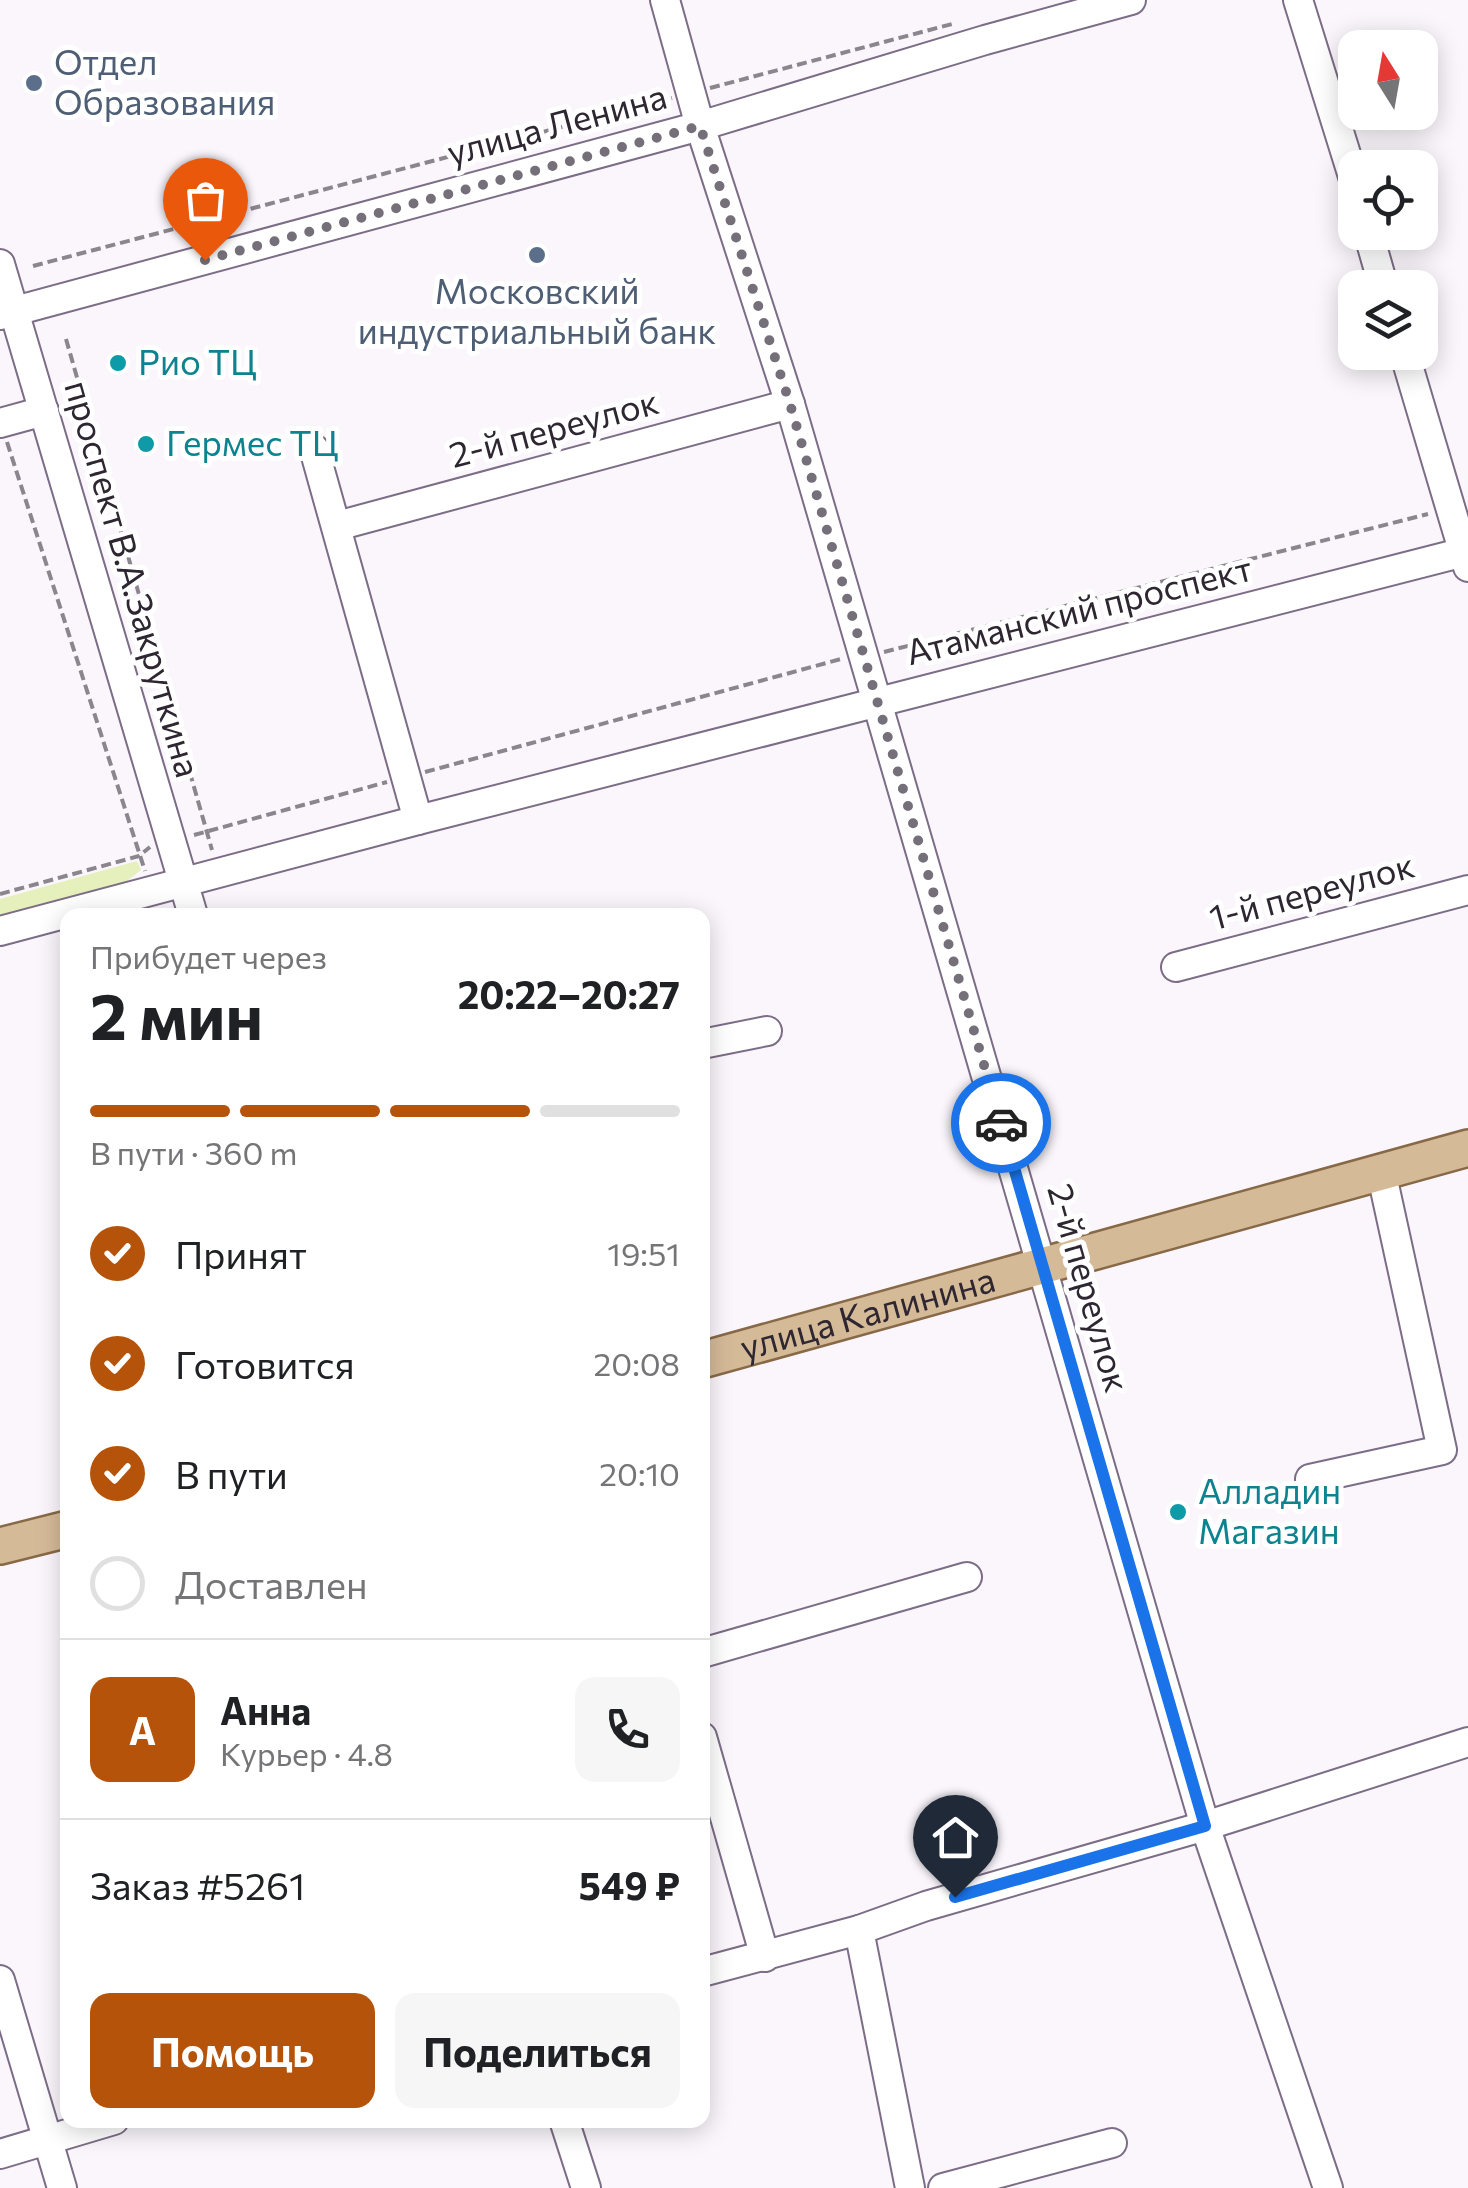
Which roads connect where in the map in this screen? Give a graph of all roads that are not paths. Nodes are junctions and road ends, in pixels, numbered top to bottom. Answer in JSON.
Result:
{"nodes":[{"id":1,"x":665,"y":0,"type":"edge"},
{"id":2,"x":1131,"y":0,"type":"edge"},
{"id":3,"x":1298,"y":0,"type":"edge"},
{"id":4,"x":700,"y":126,"type":"junction"},
{"id":5,"x":1344,"y":150,"type":"edge"},
{"id":6,"x":0,"y":264,"type":"edge"},
{"id":7,"x":7,"y":313,"type":"edge"},
{"id":8,"x":1409,"y":370,"type":"edge"},
{"id":9,"x":790,"y":404,"type":"junction"},
{"id":10,"x":44,"y":411,"type":"junction"},
{"id":11,"x":0,"y":423,"type":"edge"},
{"id":12,"x":314,"y":449,"type":"dead end"},
{"id":13,"x":337,"y":526,"type":"junction"},
{"id":14,"x":1466,"y":557,"type":"edge"},
{"id":15,"x":877,"y":702,"type":"junction"},
{"id":16,"x":418,"y":820,"type":"junction"},
{"id":17,"x":182,"y":882,"type":"junction"},
{"id":18,"x":1468,"y":890,"type":"edge"},
{"id":19,"x":85,"y":908,"type":"edge"},
{"id":20,"x":190,"y":908,"type":"edge"},
{"id":21,"x":60,"y":915,"type":"edge"},
{"id":22,"x":0,"y":931,"type":"edge"},
{"id":23,"x":1176,"y":966,"type":"dead end"},
{"id":24,"x":768,"y":1030,"type":"dead end"},
{"id":25,"x":710,"y":1042,"type":"edge"},
{"id":26,"x":1468,"y":1148,"type":"edge"},
{"id":27,"x":1381,"y":1171,"type":"junction"},
{"id":28,"x":1043,"y":1267,"type":"junction"},
{"id":29,"x":710,"y":1358,"type":"edge"},
{"id":30,"x":1310,"y":1478,"type":"dead end"},
{"id":31,"x":60,"y":1532,"type":"edge"},
{"id":32,"x":0,"y":1546,"type":"edge"},
{"id":33,"x":968,"y":1577,"type":"dead end"},
{"id":34,"x":710,"y":1651,"type":"edge"},
{"id":35,"x":1468,"y":1742,"type":"edge"},
{"id":36,"x":710,"y":1764,"type":"edge"},
{"id":37,"x":1205,"y":1826,"type":"junction"},
{"id":38,"x":859,"y":1930,"type":"junction"},
{"id":39,"x":766,"y":1957,"type":"junction"},
{"id":40,"x":710,"y":1970,"type":"edge"},
{"id":41,"x":0,"y":1980,"type":"edge"},
{"id":42,"x":84,"y":2128,"type":"edge"},
{"id":43,"x":567,"y":2128,"type":"edge"},
{"id":44,"x":46,"y":2138,"type":"junction"},
{"id":45,"x":1112,"y":2143,"type":"dead end"},
{"id":46,"x":0,"y":2154,"type":"edge"},
{"id":47,"x":62,"y":2188,"type":"edge"},
{"id":48,"x":586,"y":2188,"type":"edge"},
{"id":49,"x":910,"y":2188,"type":"edge"},
{"id":50,"x":942,"y":2188,"type":"edge"},
{"id":51,"x":1328,"y":2188,"type":"edge"}],
"edges":[{"from":1,"to":4,"type":"street","name":"2-й переулок"},
{"from":2,"to":4,"type":"street","name":"улица Ленина"},
{"from":3,"to":5,"type":"street"},
{"from":4,"to":7,"type":"street","name":"улица Ленина"},
{"from":4,"to":9,"type":"street","name":"2-й переулок"},
{"from":6,"to":7,"type":"street","name":"проспект В.А.Закруткина"},
{"from":7,"to":10,"type":"street","name":"проспект В.А.Закруткина"},
{"from":8,"to":14,"type":"street"},
{"from":9,"to":13,"type":"street","name":"2-й переулок"},
{"from":9,"to":15,"type":"street","name":"2-й переулок"},
{"from":10,"to":11,"type":"street"},
{"from":10,"to":17,"type":"street","name":"проспект В.А.Закруткина"},
{"from":12,"to":13,"type":"street"},
{"from":13,"to":16,"type":"street"},
{"from":14,"to":15,"type":"street","name":"Атаманский проспект"},
{"from":15,"to":16,"type":"street","name":"Атаманский проспект"},
{"from":15,"to":28,"type":"street","name":"2-й переулок"},
{"from":16,"to":17,"type":"street","name":"Атаманский проспект"},
{"from":17,"to":19,"type":"street","name":"Атаманский проспект"},
{"from":17,"to":20,"type":"street","name":"проспект В.А.Закруткина"},
{"from":18,"to":23,"type":"street","name":"1-й переулок"},
{"from":21,"to":22,"type":"street","name":"Атаманский проспект"},
{"from":24,"to":25,"type":"street"},
{"from":26,"to":27,"type":"main road","name":"улица Калинина"},
{"from":27,"to":28,"type":"main road","name":"улица Калинина"},
{"from":27,"to":30,"type":"street"},
{"from":28,"to":29,"type":"main road","name":"улица Калинина"},
{"from":28,"to":37,"type":"street","name":"2-й переулок"},
{"from":31,"to":32,"type":"main road"},
{"from":33,"to":34,"type":"street"},
{"from":35,"to":37,"type":"street"},
{"from":36,"to":39,"type":"street"},
{"from":37,"to":38,"type":"street"},
{"from":37,"to":51,"type":"street","name":"2-й переулок"},
{"from":38,"to":39,"type":"street"},
{"from":38,"to":49,"type":"street"},
{"from":39,"to":40,"type":"street"},
{"from":41,"to":44,"type":"street"},
{"from":42,"to":44,"type":"street"},
{"from":43,"to":48,"type":"street"},
{"from":44,"to":46,"type":"street"},
{"from":44,"to":47,"type":"street"},
{"from":45,"to":50,"type":"street"}]}
